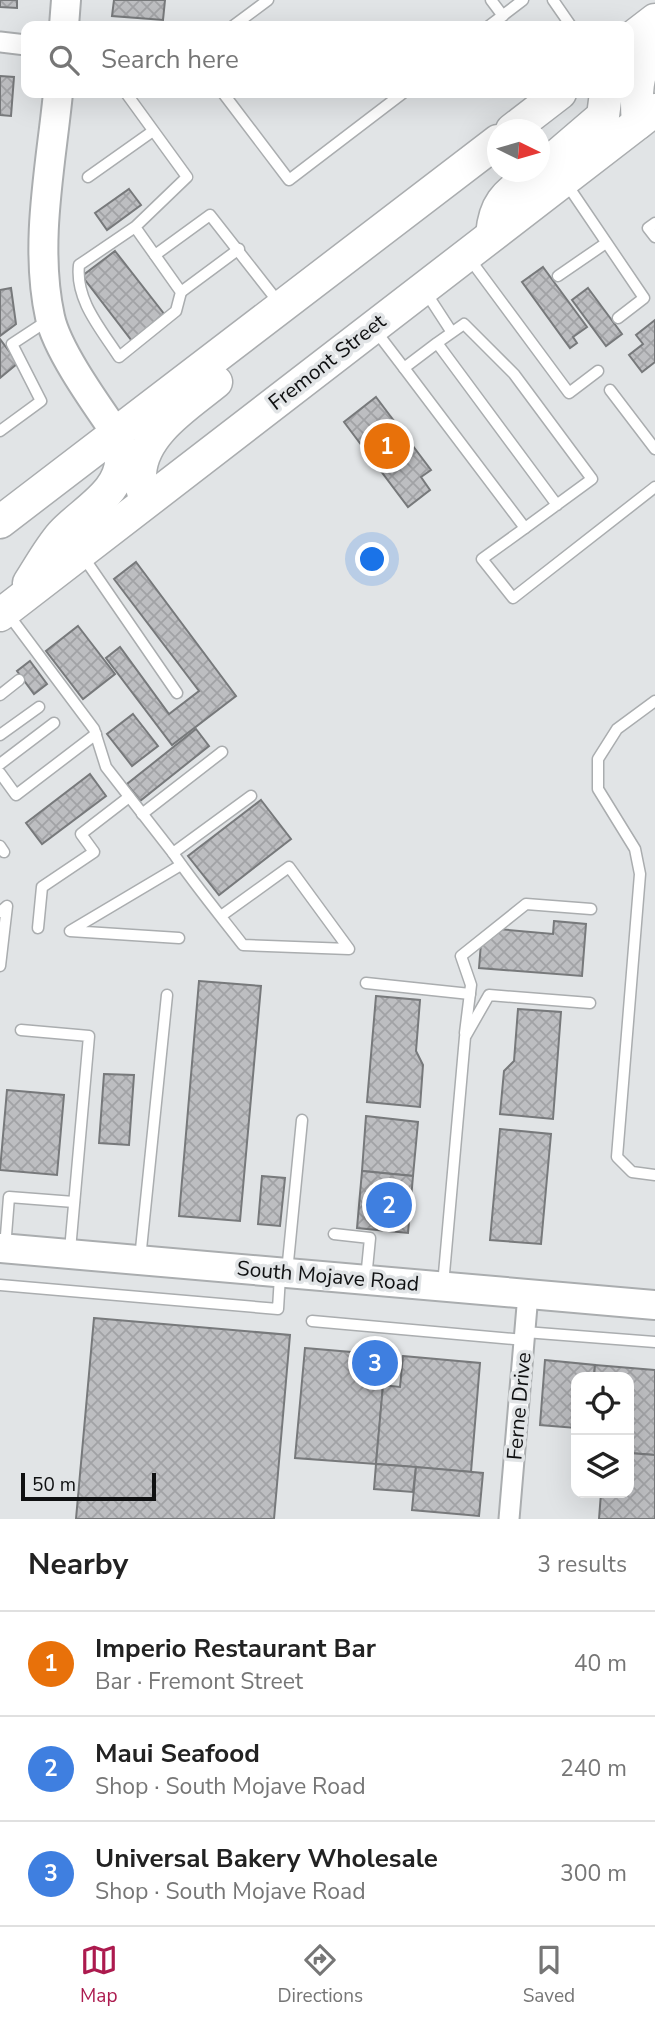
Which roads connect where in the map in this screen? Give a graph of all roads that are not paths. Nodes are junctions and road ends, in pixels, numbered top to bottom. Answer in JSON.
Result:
{"nodes":[{"id":1,"x":66,"y":0,"type":"edge"},
{"id":2,"x":268,"y":0,"type":"edge"},
{"id":3,"x":491,"y":0,"type":"edge"},
{"id":4,"x":523,"y":0,"type":"edge"},
{"id":5,"x":553,"y":0,"type":"edge"},
{"id":6,"x":503,"y":16,"type":"junction"},
{"id":7,"x":655,"y":20,"type":"edge"},
{"id":8,"x":64,"y":21,"type":"edge"},
{"id":9,"x":240,"y":21,"type":"edge"},
{"id":10,"x":496,"y":21,"type":"edge"},
{"id":11,"x":568,"y":21,"type":"edge"},
{"id":12,"x":634,"y":36,"type":"edge"},
{"id":13,"x":0,"y":43,"type":"edge"},
{"id":14,"x":21,"y":45,"type":"edge"},
{"id":15,"x":655,"y":51,"type":"edge"},
{"id":16,"x":57,"y":98,"type":"edge"},
{"id":17,"x":130,"y":98,"type":"edge"},
{"id":18,"x":227,"y":98,"type":"edge"},
{"id":19,"x":396,"y":98,"type":"edge"},
{"id":20,"x":554,"y":98,"type":"edge"},
{"id":21,"x":605,"y":98,"type":"edge"},
{"id":22,"x":646,"y":117,"type":"edge"},
{"id":23,"x":526,"y":119,"type":"edge"},
{"id":24,"x":153,"y":131,"type":"junction"},
{"id":25,"x":487,"y":149,"type":"edge"},
{"id":26,"x":550,"y":171,"type":"edge"},
{"id":27,"x":550,"y":172,"type":"edge"},
{"id":28,"x":88,"y":177,"type":"dead end"},
{"id":29,"x":550,"y":177,"type":"edge"},
{"id":30,"x":533,"y":182,"type":"edge"},
{"id":31,"x":655,"y":223,"type":"edge"},
{"id":32,"x":135,"y":227,"type":"junction"},
{"id":33,"x":655,"y":237,"type":"edge"},
{"id":34,"x":607,"y":243,"type":"junction"},
{"id":35,"x":239,"y":249,"type":"junction"},
{"id":36,"x":155,"y":255,"type":"junction"},
{"id":37,"x":467,"y":255,"type":"junction"},
{"id":38,"x":558,"y":276,"type":"dead end"},
{"id":39,"x":423,"y":288,"type":"junction"},
{"id":40,"x":181,"y":292,"type":"junction"},
{"id":41,"x":281,"y":306,"type":"junction"},
{"id":42,"x":50,"y":318,"type":"junction"},
{"id":43,"x":618,"y":318,"type":"dead end"},
{"id":44,"x":372,"y":327,"type":"junction"},
{"id":45,"x":451,"y":331,"type":"junction"},
{"id":46,"x":245,"y":334,"type":"junction"},
{"id":47,"x":437,"y":343,"type":"junction"},
{"id":48,"x":404,"y":368,"type":"junction"},
{"id":49,"x":598,"y":371,"type":"dead end"},
{"id":50,"x":610,"y":390,"type":"dead end"},
{"id":51,"x":0,"y":431,"type":"edge"},
{"id":52,"x":116,"y":433,"type":"junction"},
{"id":53,"x":655,"y":449,"type":"edge"},
{"id":54,"x":655,"y":487,"type":"edge"},
{"id":55,"x":145,"y":501,"type":"junction"},
{"id":56,"x":557,"y":506,"type":"junction"},
{"id":57,"x":0,"y":522,"type":"edge"},
{"id":58,"x":525,"y":528,"type":"junction"},
{"id":59,"x":80,"y":552,"type":"junction"},
{"id":60,"x":8,"y":608,"type":"edge"},
{"id":61,"x":19,"y":680,"type":"dead end"},
{"id":62,"x":177,"y":693,"type":"dead end"},
{"id":63,"x":0,"y":695,"type":"edge"},
{"id":64,"x":655,"y":701,"type":"edge"},
{"id":65,"x":39,"y":707,"type":"dead end"},
{"id":66,"x":54,"y":723,"type":"dead end"},
{"id":67,"x":96,"y":734,"type":"junction"},
{"id":68,"x":0,"y":735,"type":"edge"},
{"id":69,"x":222,"y":752,"type":"dead end"},
{"id":70,"x":0,"y":764,"type":"edge"},
{"id":71,"x":0,"y":773,"type":"edge"},
{"id":72,"x":251,"y":796,"type":"dead end"},
{"id":73,"x":130,"y":797,"type":"junction"},
{"id":74,"x":142,"y":814,"type":"junction"},
{"id":75,"x":173,"y":853,"type":"junction"},
{"id":76,"x":181,"y":864,"type":"junction"},
{"id":77,"x":591,"y":909,"type":"dead end"},
{"id":78,"x":0,"y":912,"type":"edge"},
{"id":79,"x":221,"y":916,"type":"junction"},
{"id":80,"x":38,"y":928,"type":"dead end"},
{"id":81,"x":179,"y":938,"type":"dead end"},
{"id":82,"x":0,"y":966,"type":"edge"},
{"id":83,"x":366,"y":983,"type":"dead end"},
{"id":84,"x":470,"y":994,"type":"junction"},
{"id":85,"x":167,"y":995,"type":"dead end"},
{"id":86,"x":590,"y":1003,"type":"dead end"},
{"id":87,"x":21,"y":1030,"type":"dead end"},
{"id":88,"x":465,"y":1037,"type":"junction"},
{"id":89,"x":302,"y":1120,"type":"dead end"},
{"id":90,"x":655,"y":1174,"type":"edge"},
{"id":91,"x":74,"y":1202,"type":"junction"},
{"id":92,"x":334,"y":1234,"type":"dead end"},
{"id":93,"x":2,"y":1248,"type":"edge"},
{"id":94,"x":69,"y":1254,"type":"junction"},
{"id":95,"x":140,"y":1260,"type":"junction"},
{"id":96,"x":284,"y":1273,"type":"junction"},
{"id":97,"x":366,"y":1280,"type":"junction"},
{"id":98,"x":0,"y":1285,"type":"edge"},
{"id":99,"x":442,"y":1286,"type":"junction"},
{"id":100,"x":528,"y":1294,"type":"junction"},
{"id":101,"x":655,"y":1305,"type":"edge"},
{"id":102,"x":312,"y":1321,"type":"dead end"},
{"id":103,"x":524,"y":1336,"type":"junction"},
{"id":104,"x":655,"y":1342,"type":"edge"},
{"id":105,"x":509,"y":1519,"type":"edge"}],
"edges":[{"from":1,"to":8,"type":"street"},
{"from":2,"to":9,"type":"lane"},
{"from":3,"to":6,"type":"lane"},
{"from":4,"to":6,"type":"lane"},
{"from":5,"to":11,"type":"lane"},
{"from":6,"to":10,"type":"lane"},
{"from":7,"to":12,"type":"main road"},
{"from":13,"to":14,"type":"street"},
{"from":15,"to":22,"type":"main road"},
{"from":16,"to":42,"type":"street"},
{"from":17,"to":24,"type":"lane"},
{"from":18,"to":19,"type":"lane"},
{"from":20,"to":23,"type":"main road"},
{"from":21,"to":26,"type":"main road"},
{"from":22,"to":27,"type":"main road"},
{"from":24,"to":28,"type":"lane"},
{"from":24,"to":32,"type":"lane"},
{"from":25,"to":41,"type":"main road"},
{"from":29,"to":34,"type":"lane"},
{"from":30,"to":37,"type":"main road","name":"Fremont Street"},
{"from":31,"to":33,"type":"lane"},
{"from":32,"to":36,"type":"lane"},
{"from":32,"to":40,"type":"lane"},
{"from":34,"to":38,"type":"lane"},
{"from":34,"to":43,"type":"lane"},
{"from":35,"to":36,"type":"lane"},
{"from":35,"to":40,"type":"lane"},
{"from":35,"to":41,"type":"lane"},
{"from":36,"to":40,"type":"lane"},
{"from":37,"to":39,"type":"main road","name":"Fremont Street"},
{"from":37,"to":49,"type":"lane"},
{"from":39,"to":44,"type":"main road","name":"Fremont Street"},
{"from":39,"to":45,"type":"lane"},
{"from":41,"to":46,"type":"main road"},
{"from":42,"to":51,"type":"lane"},
{"from":42,"to":52,"type":"street"},
{"from":44,"to":48,"type":"lane"},
{"from":44,"to":55,"type":"main road","name":"Fremont Street"},
{"from":45,"to":47,"type":"lane"},
{"from":45,"to":56,"type":"lane"},
{"from":46,"to":52,"type":"main road"},
{"from":46,"to":55,"type":"main road"},
{"from":47,"to":48,"type":"lane"},
{"from":47,"to":56,"type":"lane"},
{"from":48,"to":58,"type":"lane"},
{"from":50,"to":53,"type":"lane"},
{"from":52,"to":57,"type":"main road"},
{"from":52,"to":60,"type":"main road"},
{"from":54,"to":58,"type":"lane"},
{"from":55,"to":59,"type":"main road","name":"Fremont Street"},
{"from":56,"to":58,"type":"lane"},
{"from":59,"to":60,"type":"main road","name":"Fremont Street"},
{"from":59,"to":62,"type":"lane"},
{"from":60,"to":67,"type":"lane"},
{"from":61,"to":63,"type":"lane"},
{"from":64,"to":90,"type":"lane"},
{"from":65,"to":68,"type":"lane"},
{"from":66,"to":70,"type":"lane"},
{"from":67,"to":71,"type":"lane"},
{"from":67,"to":73,"type":"lane"},
{"from":69,"to":74,"type":"lane"},
{"from":72,"to":75,"type":"lane"},
{"from":73,"to":74,"type":"lane"},
{"from":73,"to":80,"type":"lane"},
{"from":74,"to":75,"type":"lane"},
{"from":75,"to":76,"type":"lane"},
{"from":76,"to":79,"type":"lane"},
{"from":76,"to":81,"type":"lane"},
{"from":77,"to":84,"type":"lane"},
{"from":78,"to":82,"type":"lane"},
{"from":79,"to":79,"type":"lane"},
{"from":83,"to":84,"type":"lane"},
{"from":84,"to":88,"type":"lane"},
{"from":85,"to":95,"type":"lane"},
{"from":86,"to":88,"type":"lane"},
{"from":87,"to":91,"type":"lane"},
{"from":88,"to":99,"type":"lane"},
{"from":89,"to":96,"type":"lane"},
{"from":91,"to":93,"type":"lane"},
{"from":91,"to":94,"type":"lane"},
{"from":92,"to":97,"type":"lane"},
{"from":93,"to":94,"type":"street","name":"South Mojave Road"},
{"from":94,"to":95,"type":"street","name":"South Mojave Road"},
{"from":95,"to":96,"type":"street","name":"South Mojave Road"},
{"from":96,"to":97,"type":"street","name":"South Mojave Road"},
{"from":96,"to":98,"type":"lane"},
{"from":97,"to":99,"type":"street","name":"South Mojave Road"},
{"from":99,"to":100,"type":"street","name":"South Mojave Road"},
{"from":100,"to":101,"type":"street","name":"South Mojave Road"},
{"from":100,"to":103,"type":"street","name":"Ferne Drive"},
{"from":102,"to":103,"type":"lane"},
{"from":103,"to":104,"type":"lane"},
{"from":103,"to":105,"type":"street","name":"Ferne Drive"}]}
